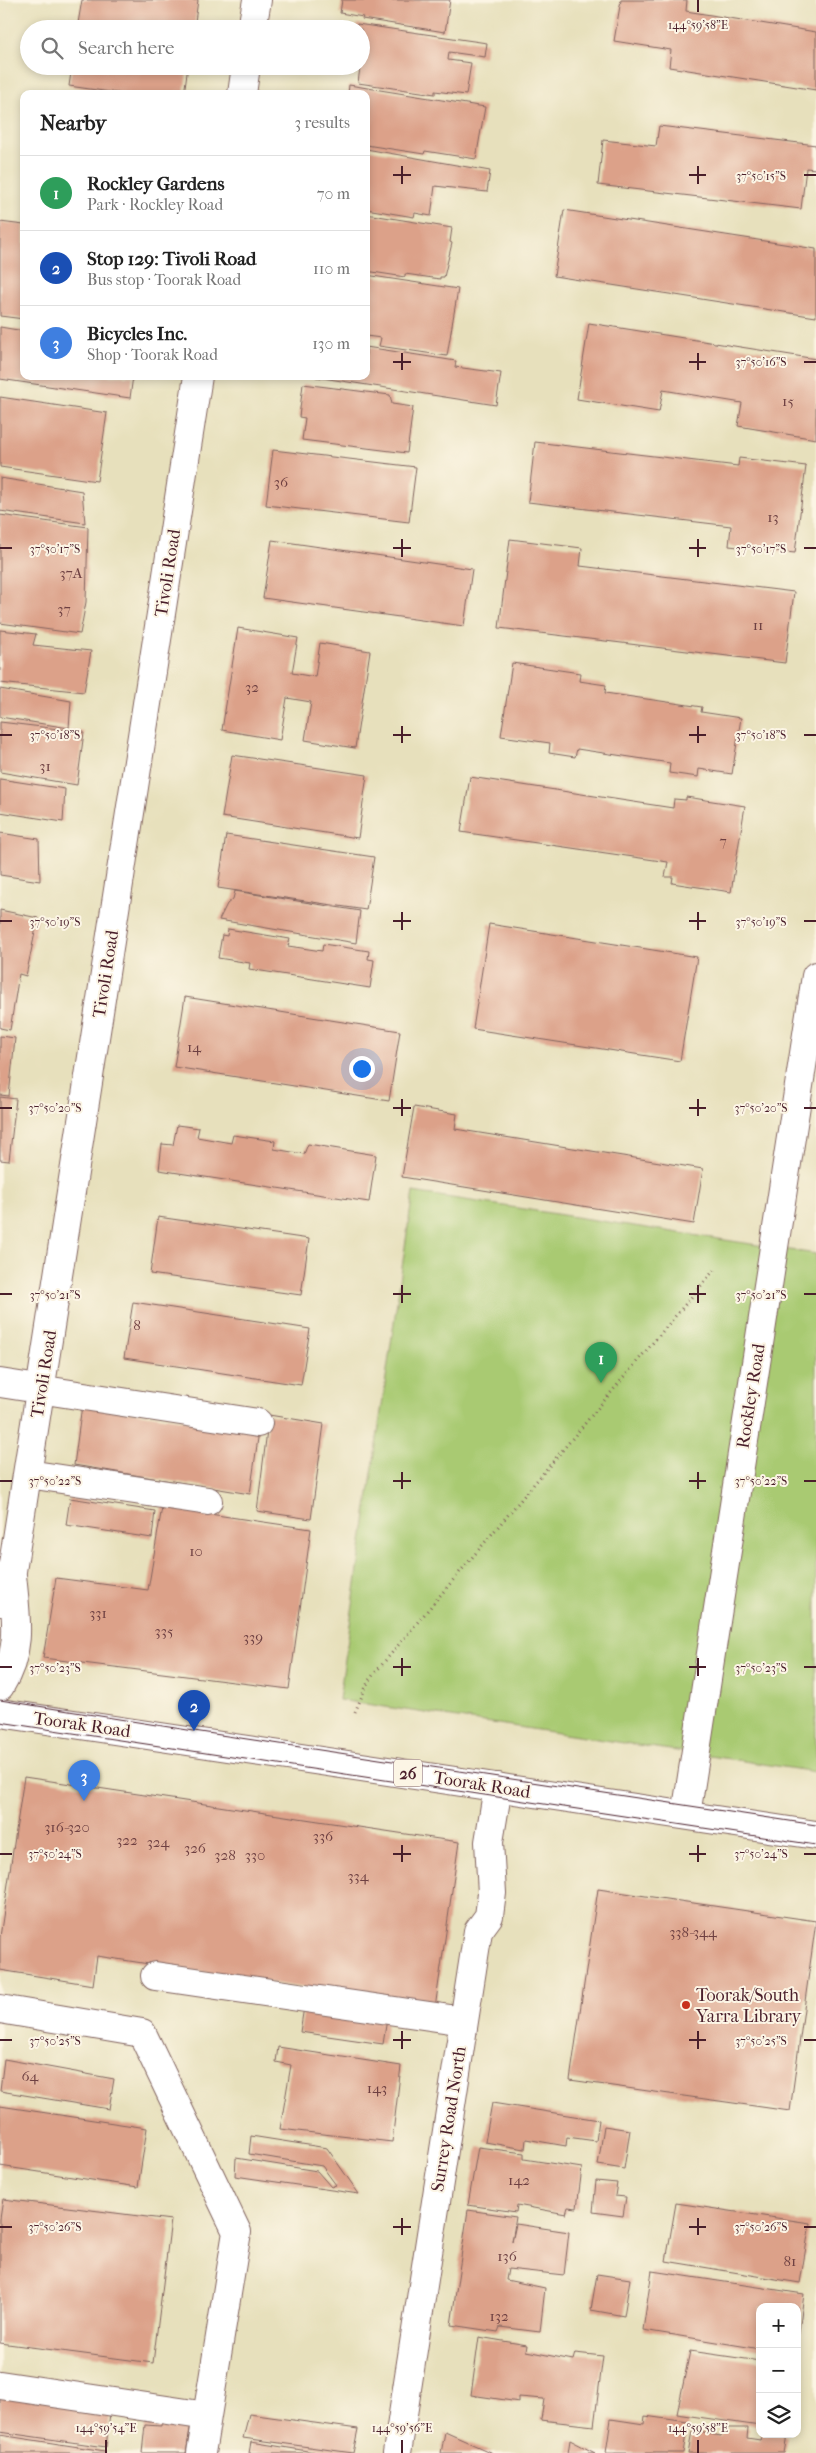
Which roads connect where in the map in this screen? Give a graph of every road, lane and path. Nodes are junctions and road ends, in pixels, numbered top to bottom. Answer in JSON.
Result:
{"nodes":[{"id":1,"x":257,"y":0,"type":"edge"},
{"id":2,"x":254,"y":20,"type":"edge"},
{"id":3,"x":245,"y":75,"type":"edge"},
{"id":4,"x":243,"y":90,"type":"edge"},
{"id":5,"x":197,"y":380,"type":"edge"},
{"id":6,"x":816,"y":976,"type":"edge"},
{"id":7,"x":715,"y":1269,"type":"dead end"},
{"id":8,"x":0,"y":1383,"type":"edge"},
{"id":9,"x":42,"y":1388,"type":"junction"},
{"id":10,"x":258,"y":1423,"type":"dead end"},
{"id":11,"x":28,"y":1474,"type":"junction"},
{"id":12,"x":208,"y":1500,"type":"dead end"},
{"id":13,"x":12,"y":1571,"type":"junction"},
{"id":14,"x":0,"y":1602,"type":"edge"},
{"id":15,"x":0,"y":1686,"type":"edge"},
{"id":16,"x":355,"y":1712,"type":"dead end"},
{"id":17,"x":0,"y":1713,"type":"edge"},
{"id":18,"x":498,"y":1787,"type":"junction"},
{"id":19,"x":686,"y":1815,"type":"junction"},
{"id":20,"x":816,"y":1835,"type":"edge"},
{"id":21,"x":155,"y":1976,"type":"dead end"},
{"id":22,"x":0,"y":2009,"type":"edge"},
{"id":23,"x":464,"y":2021,"type":"junction"},
{"id":24,"x":0,"y":2385,"type":"edge"},
{"id":25,"x":207,"y":2416,"type":"junction"},
{"id":26,"x":201,"y":2453,"type":"edge"},
{"id":27,"x":397,"y":2453,"type":"edge"}],
"edges":[{"from":1,"to":2,"type":"street"},
{"from":3,"to":4,"type":"street"},
{"from":5,"to":9,"type":"street","name":"Tivoli Road"},
{"from":6,"to":19,"type":"street","name":"Rockley Road"},
{"from":7,"to":16,"type":"path"},
{"from":8,"to":9,"type":"street"},
{"from":9,"to":10,"type":"street"},
{"from":9,"to":11,"type":"street","name":"Tivoli Road"},
{"from":11,"to":12,"type":"street"},
{"from":11,"to":13,"type":"street","name":"Tivoli Road"},
{"from":13,"to":14,"type":"street","name":"Tivoli Road"},
{"from":13,"to":15,"type":"street","name":"Tivoli Road"},
{"from":17,"to":18,"type":"street","name":"Toorak Road","number":"26"},
{"from":18,"to":19,"type":"street","name":"Toorak Road","number":"26"},
{"from":18,"to":23,"type":"street","name":"Surrey Road North"},
{"from":19,"to":20,"type":"street","name":"Toorak Road","number":"26"},
{"from":21,"to":23,"type":"street"},
{"from":22,"to":25,"type":"street"},
{"from":23,"to":27,"type":"street","name":"Surrey Road North"},
{"from":24,"to":25,"type":"street"},
{"from":25,"to":26,"type":"street"}]}
